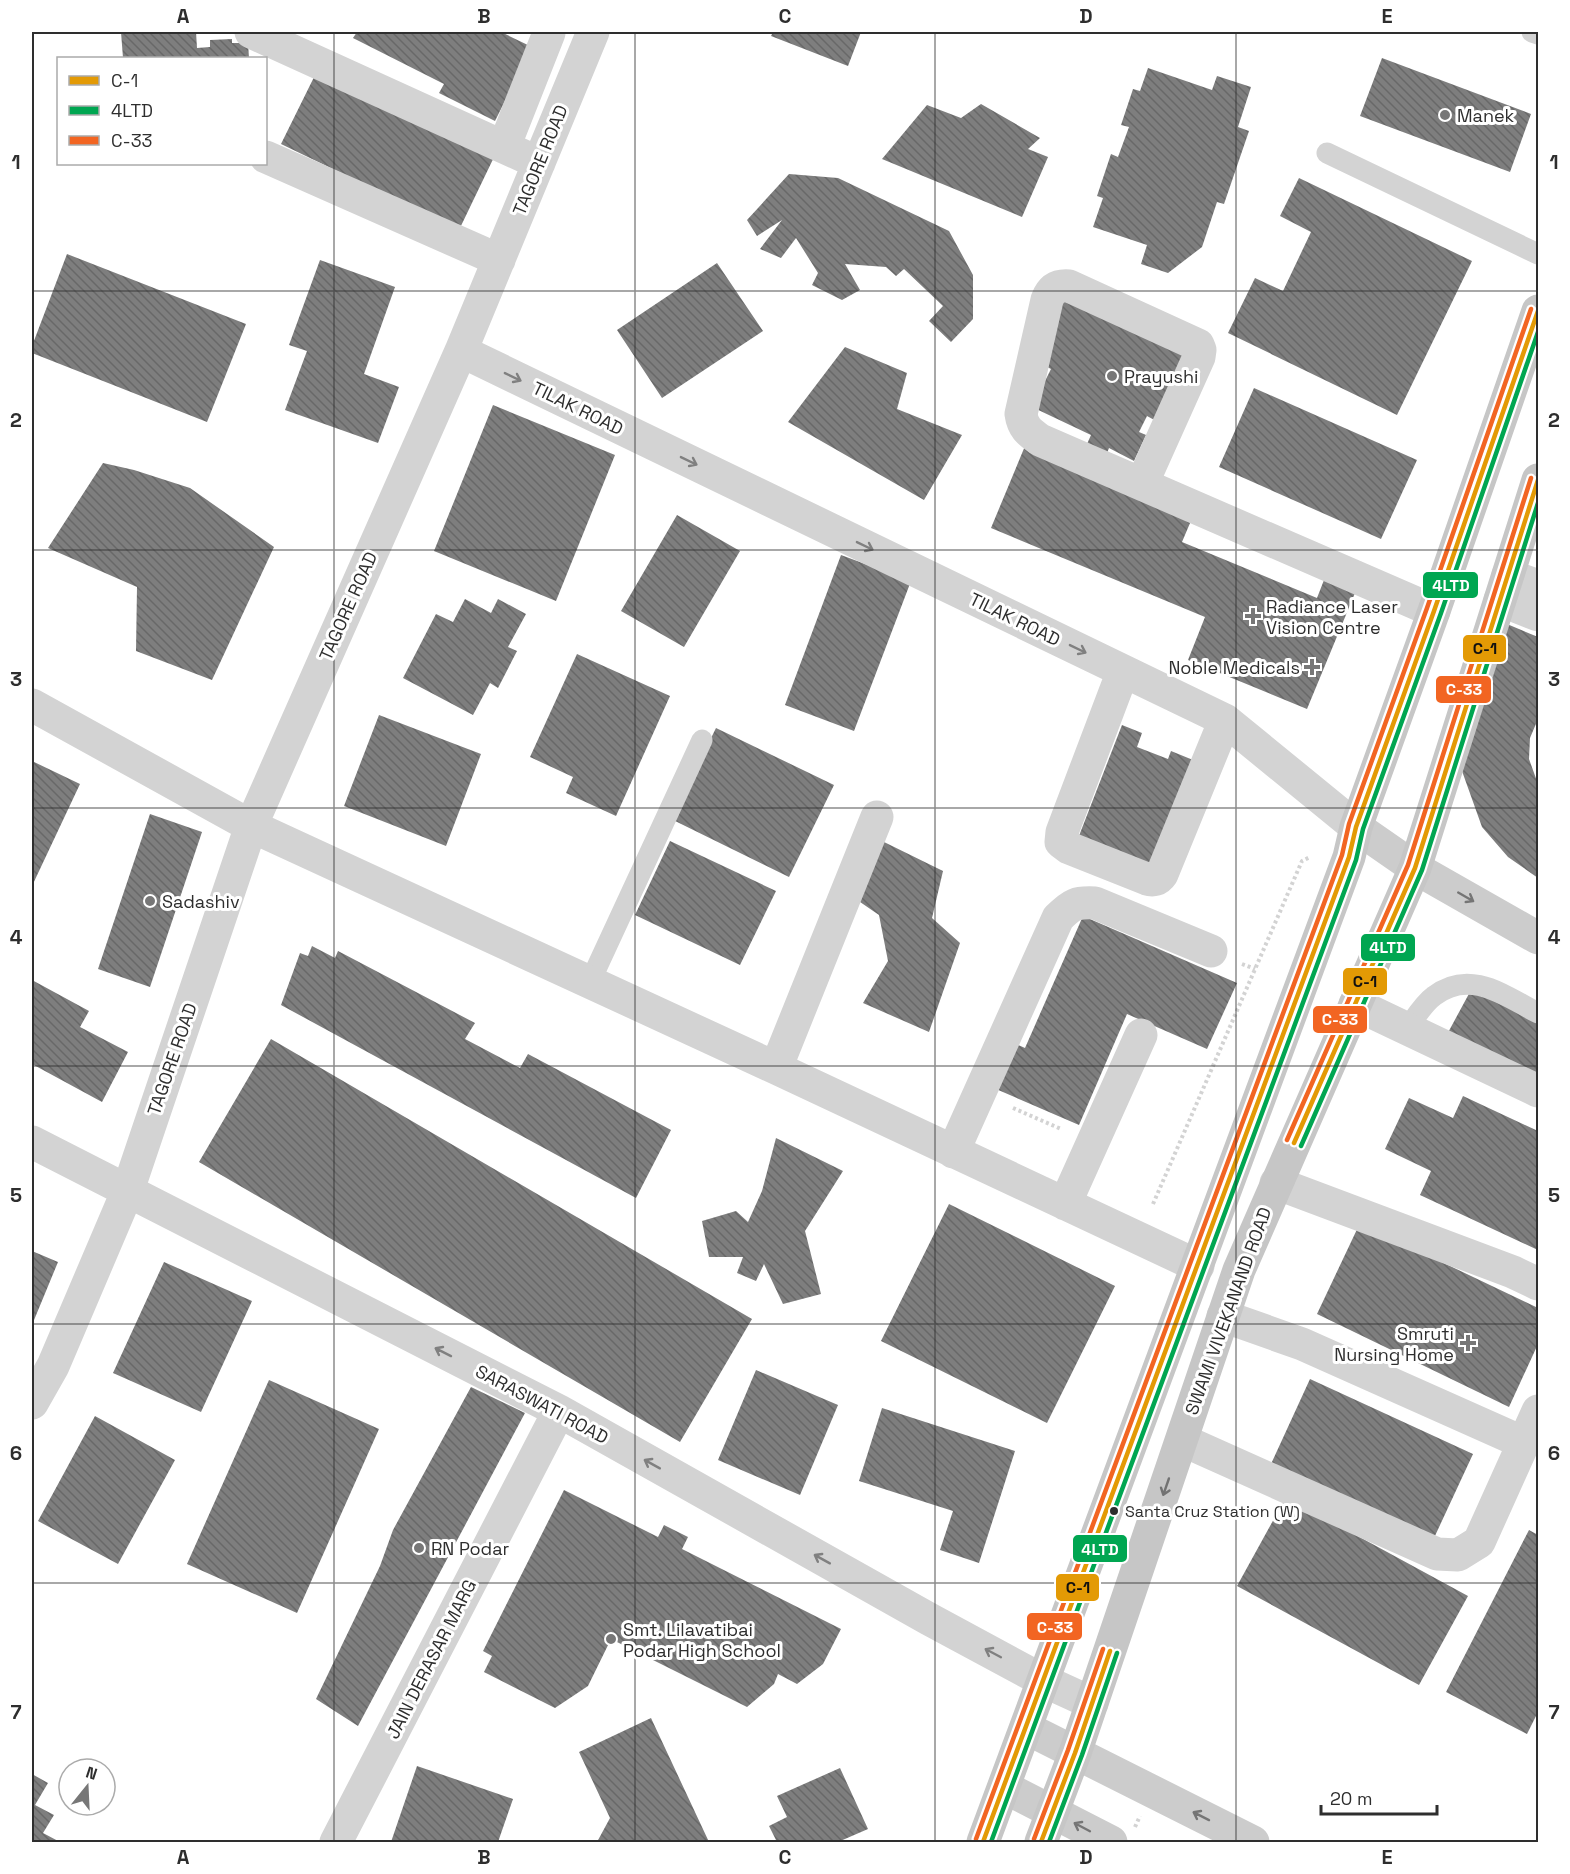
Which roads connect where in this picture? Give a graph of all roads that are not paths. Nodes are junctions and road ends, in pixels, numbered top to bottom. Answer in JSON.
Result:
{"nodes":[{"id":1,"x":251,"y":32,"type":"edge"},
{"id":2,"x":548,"y":32,"type":"edge"},
{"id":3,"x":1532,"y":32,"type":"edge"},
{"id":4,"x":1539,"y":34,"type":"edge"},
{"id":5,"x":589,"y":41,"type":"edge"},
{"id":6,"x":504,"y":147,"type":"junction"},
{"id":7,"x":1327,"y":153,"type":"dead end"},
{"id":8,"x":267,"y":157,"type":"edge"},
{"id":9,"x":538,"y":163,"type":"junction"},
{"id":10,"x":1539,"y":254,"type":"edge"},
{"id":11,"x":499,"y":260,"type":"junction"},
{"id":12,"x":1539,"y":311,"type":"edge"},
{"id":13,"x":461,"y":351,"type":"junction"},
{"id":14,"x":1539,"y":480,"type":"edge"},
{"id":15,"x":1142,"y":484,"type":"junction"},
{"id":16,"x":1539,"y":586,"type":"edge"},
{"id":17,"x":1504,"y":588,"type":"junction"},
{"id":18,"x":1434,"y":612,"type":"junction"},
{"id":19,"x":1539,"y":615,"type":"edge"},
{"id":20,"x":1122,"y":671,"type":"junction"},
{"id":21,"x":32,"y":705,"type":"edge"},
{"id":22,"x":1225,"y":720,"type":"junction"},
{"id":23,"x":702,"y":740,"type":"dead end"},
{"id":24,"x":877,"y":818,"type":"dead end"},
{"id":25,"x":251,"y":826,"type":"junction"},
{"id":26,"x":1353,"y":842,"type":"junction"},
{"id":27,"x":1415,"y":868,"type":"junction"},
{"id":28,"x":1539,"y":938,"type":"edge"},
{"id":29,"x":1211,"y":951,"type":"dead end"},
{"id":30,"x":590,"y":982,"type":"junction"},
{"id":31,"x":1355,"y":1004,"type":"junction"},
{"id":32,"x":1539,"y":1013,"type":"edge"},
{"id":33,"x":1407,"y":1029,"type":"junction"},
{"id":34,"x":1141,"y":1035,"type":"dead end"},
{"id":35,"x":776,"y":1068,"type":"junction"},
{"id":36,"x":1539,"y":1091,"type":"edge"},
{"id":37,"x":32,"y":1142,"type":"edge"},
{"id":38,"x":953,"y":1152,"type":"junction"},
{"id":39,"x":1276,"y":1183,"type":"junction"},
{"id":40,"x":128,"y":1190,"type":"junction"},
{"id":41,"x":1065,"y":1204,"type":"junction"},
{"id":42,"x":1198,"y":1266,"type":"junction"},
{"id":43,"x":1539,"y":1284,"type":"edge"},
{"id":44,"x":1223,"y":1316,"type":"junction"},
{"id":45,"x":32,"y":1403,"type":"edge"},
{"id":46,"x":1539,"y":1411,"type":"edge"},
{"id":47,"x":559,"y":1412,"type":"junction"},
{"id":48,"x":1182,"y":1440,"type":"junction"},
{"id":49,"x":1524,"y":1443,"type":"junction"},
{"id":50,"x":1044,"y":1681,"type":"junction"},
{"id":51,"x":1092,"y":1703,"type":"junction"},
{"id":52,"x":1026,"y":1728,"type":"junction"},
{"id":53,"x":1075,"y":1753,"type":"junction"},
{"id":54,"x":1004,"y":1787,"type":"junction"},
{"id":55,"x":1053,"y":1812,"type":"junction"},
{"id":56,"x":1123,"y":1834,"type":"edge"},
{"id":57,"x":336,"y":1842,"type":"edge"},
{"id":58,"x":983,"y":1842,"type":"edge"},
{"id":59,"x":1041,"y":1842,"type":"edge"},
{"id":60,"x":1253,"y":1842,"type":"edge"}],
"edges":[{"from":1,"to":6,"type":"street"},
{"from":2,"to":5,"type":"street"},
{"from":2,"to":6,"type":"street"},
{"from":3,"to":4,"type":"lane"},
{"from":5,"to":9,"type":"street","name":"TAGORE ROAD"},
{"from":6,"to":9,"type":"street"},
{"from":7,"to":10,"type":"lane"},
{"from":8,"to":11,"type":"street"},
{"from":9,"to":11,"type":"street","name":"TAGORE ROAD"},
{"from":11,"to":13,"type":"street","name":"TAGORE ROAD"},
{"from":12,"to":18,"type":"main road"},
{"from":13,"to":20,"type":"street","name":"TILAK ROAD","one_way":true},
{"from":13,"to":25,"type":"street","name":"TAGORE ROAD"},
{"from":14,"to":17,"type":"main road","name":"SWAMI VIVEKANAND ROAD"},
{"from":15,"to":15,"type":"street"},
{"from":15,"to":18,"type":"street"},
{"from":16,"to":17,"type":"street"},
{"from":17,"to":19,"type":"street"},
{"from":17,"to":27,"type":"main road","name":"SWAMI VIVEKANAND ROAD"},
{"from":18,"to":26,"type":"main road"},
{"from":20,"to":22,"type":"street","name":"TILAK ROAD"},
{"from":20,"to":22,"type":"street"},
{"from":21,"to":25,"type":"street"},
{"from":22,"to":26,"type":"street","name":"TILAK ROAD"},
{"from":23,"to":30,"type":"lane"},
{"from":24,"to":35,"type":"street"},
{"from":25,"to":30,"type":"street"},
{"from":25,"to":40,"type":"street","name":"TAGORE ROAD"},
{"from":26,"to":27,"type":"street","name":"TILAK ROAD"},
{"from":26,"to":42,"type":"main road"},
{"from":27,"to":28,"type":"street","name":"TILAK ROAD","one_way":true},
{"from":27,"to":31,"type":"main road","name":"SWAMI VIVEKANAND ROAD"},
{"from":29,"to":38,"type":"street"},
{"from":30,"to":35,"type":"street"},
{"from":31,"to":33,"type":"street"},
{"from":31,"to":39,"type":"main road","name":"SWAMI VIVEKANAND ROAD"},
{"from":32,"to":33,"type":"lane"},
{"from":33,"to":36,"type":"street"},
{"from":34,"to":41,"type":"street"},
{"from":35,"to":38,"type":"street"},
{"from":37,"to":40,"type":"street","name":"SARASWATI ROAD"},
{"from":38,"to":41,"type":"street"},
{"from":39,"to":43,"type":"street"},
{"from":39,"to":44,"type":"main road","name":"SWAMI VIVEKANAND ROAD"},
{"from":40,"to":45,"type":"street","name":"TAGORE ROAD"},
{"from":47,"to":40,"type":"street","name":"SARASWATI ROAD","one_way":true},
{"from":41,"to":42,"type":"street"},
{"from":42,"to":50,"type":"main road"},
{"from":44,"to":48,"type":"main road","name":"SWAMI VIVEKANAND ROAD"},
{"from":44,"to":49,"type":"street"},
{"from":46,"to":49,"type":"street"},
{"from":50,"to":47,"type":"street","name":"SARASWATI ROAD","one_way":true},
{"from":47,"to":57,"type":"street","name":"JAIN DERASAR MARG"},
{"from":48,"to":49,"type":"street"},
{"from":48,"to":51,"type":"main road","name":"SWAMI VIVEKANAND ROAD","one_way":true},
{"from":50,"to":51,"type":"street","name":"SARASWATI ROAD"},
{"from":50,"to":52,"type":"main road"},
{"from":51,"to":53,"type":"main road","name":"SWAMI VIVEKANAND ROAD"},
{"from":52,"to":53,"type":"street"},
{"from":52,"to":54,"type":"main road"},
{"from":53,"to":55,"type":"main road","name":"SWAMI VIVEKANAND ROAD"},
{"from":60,"to":53,"type":"street","one_way":true},
{"from":54,"to":55,"type":"street"},
{"from":54,"to":58,"type":"main road"},
{"from":56,"to":55,"type":"street","one_way":true},
{"from":55,"to":59,"type":"main road","name":"SWAMI VIVEKANAND ROAD"}]}
